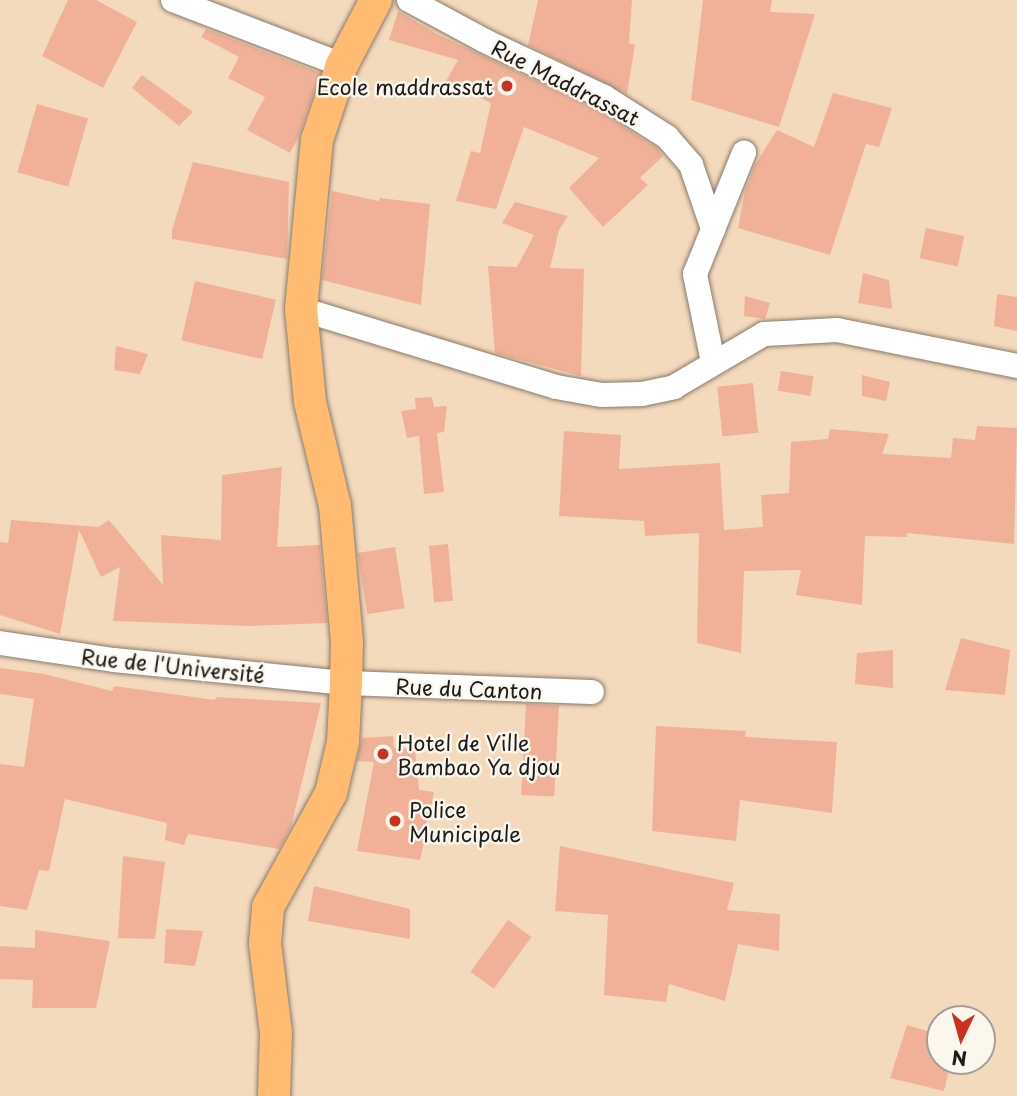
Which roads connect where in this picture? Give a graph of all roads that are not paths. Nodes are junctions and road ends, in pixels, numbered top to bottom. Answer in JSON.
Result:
{"nodes":[{"id":1,"x":173,"y":0,"type":"edge"},
{"id":2,"x":376,"y":0,"type":"edge"},
{"id":3,"x":409,"y":0,"type":"edge"},
{"id":4,"x":342,"y":65,"type":"junction"},
{"id":5,"x":744,"y":153,"type":"dead end"},
{"id":6,"x":713,"y":229,"type":"junction"},
{"id":7,"x":301,"y":309,"type":"junction"},
{"id":8,"x":713,"y":362,"type":"junction"},
{"id":9,"x":1017,"y":366,"type":"edge"},
{"id":10,"x":0,"y":643,"type":"edge"},
{"id":11,"x":346,"y":683,"type":"junction"},
{"id":12,"x":592,"y":692,"type":"dead end"},
{"id":13,"x":274,"y":1096,"type":"edge"}],
"edges":[{"from":1,"to":4,"type":"street"},
{"from":2,"to":4,"type":"main road"},
{"from":3,"to":6,"type":"street","name":"Rue Maddrassat"},
{"from":4,"to":7,"type":"main road"},
{"from":5,"to":6,"type":"street"},
{"from":6,"to":8,"type":"street"},
{"from":7,"to":8,"type":"street"},
{"from":7,"to":11,"type":"main road"},
{"from":8,"to":9,"type":"street"},
{"from":10,"to":11,"type":"street","name":"Rue de l'Université"},
{"from":11,"to":12,"type":"street","name":"Rue du Canton"},
{"from":11,"to":13,"type":"main road"}]}
